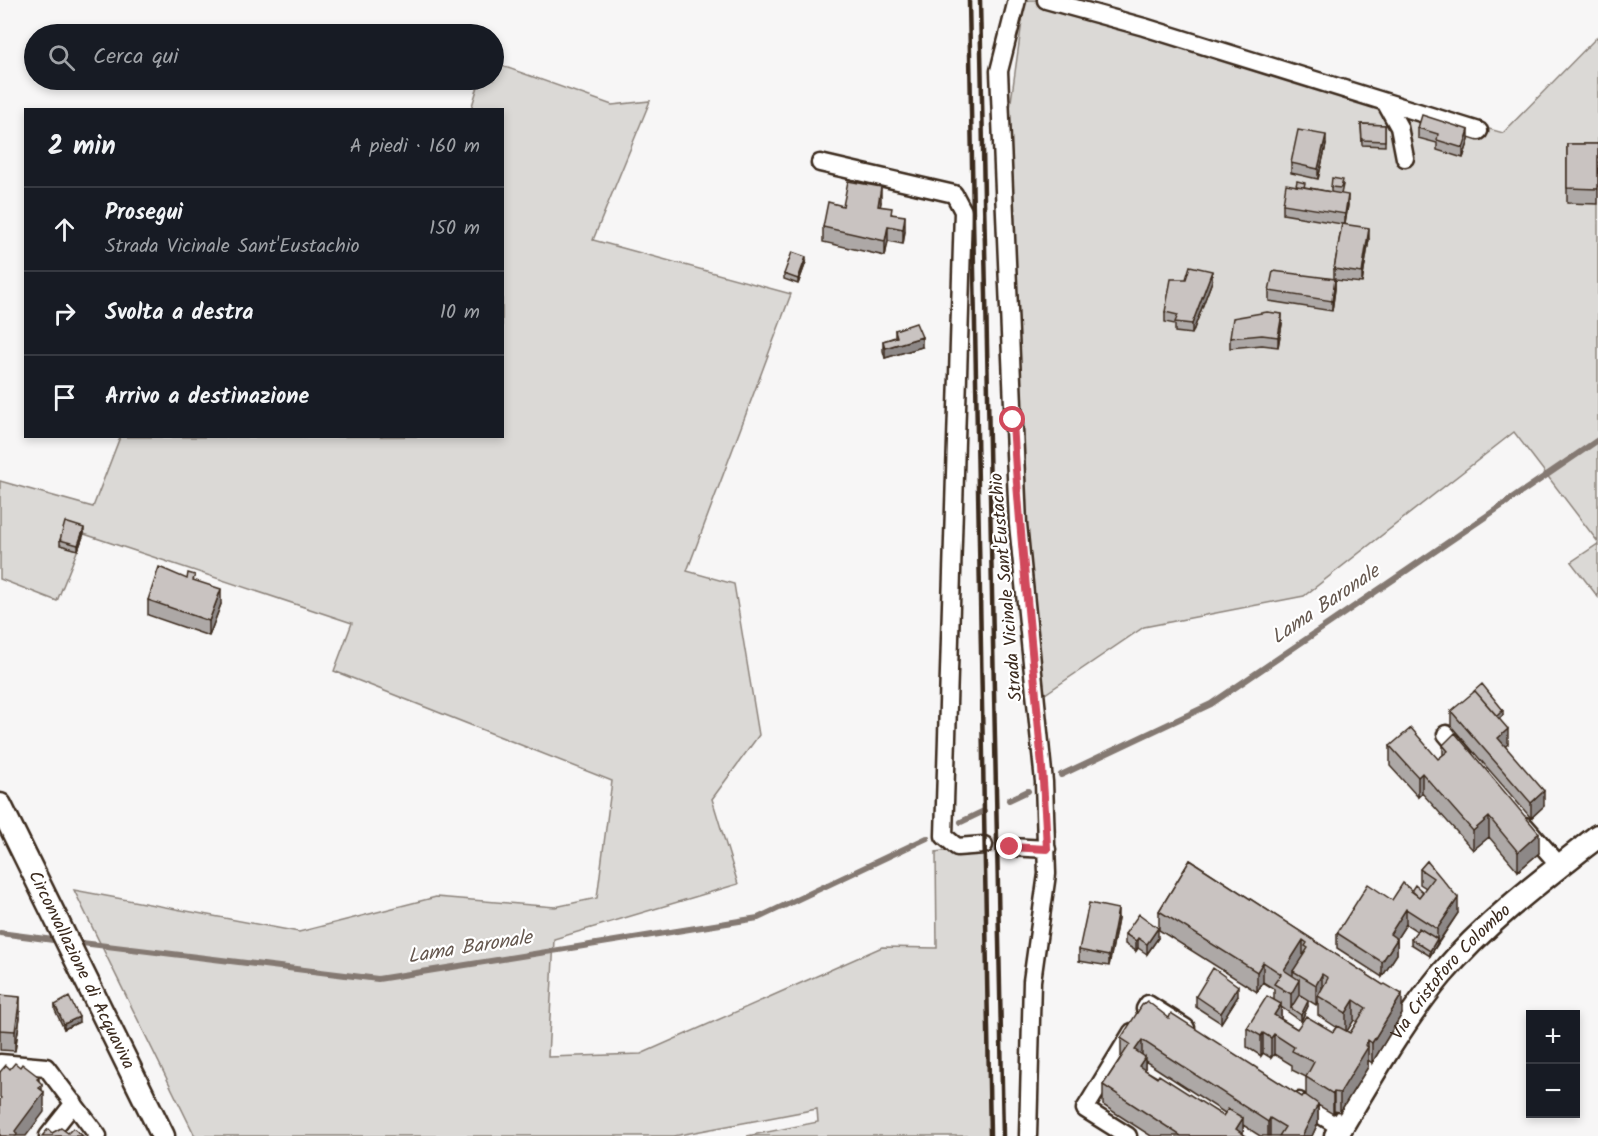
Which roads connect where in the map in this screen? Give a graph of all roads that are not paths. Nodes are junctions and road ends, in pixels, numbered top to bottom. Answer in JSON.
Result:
{"nodes":[{"id":1,"x":1017,"y":0,"type":"edge"},
{"id":2,"x":1046,"y":0,"type":"edge"},
{"id":3,"x":1385,"y":102,"type":"junction"},
{"id":4,"x":1479,"y":131,"type":"dead end"},
{"id":5,"x":1405,"y":158,"type":"dead end"},
{"id":6,"x":820,"y":163,"type":"dead end"},
{"id":7,"x":1446,"y":734,"type":"dead end"},
{"id":8,"x":1476,"y":769,"type":"edge"},
{"id":9,"x":0,"y":805,"type":"edge"},
{"id":10,"x":1514,"y":813,"type":"edge"},
{"id":11,"x":1598,"y":836,"type":"edge"},
{"id":12,"x":984,"y":845,"type":"tunnel mouth"},
{"id":13,"x":1010,"y":847,"type":"tunnel mouth"},
{"id":14,"x":1047,"y":849,"type":"junction"},
{"id":15,"x":1560,"y":866,"type":"junction"},
{"id":16,"x":1395,"y":1000,"type":"edge"},
{"id":17,"x":1415,"y":1012,"type":"junction"},
{"id":18,"x":1197,"y":1035,"type":"edge"},
{"id":19,"x":0,"y":1062,"type":"edge"},
{"id":20,"x":1283,"y":1090,"type":"edge"},
{"id":21,"x":74,"y":1103,"type":"junction"},
{"id":22,"x":1339,"y":1132,"type":"edge"},
{"id":23,"x":48,"y":1136,"type":"edge"},
{"id":24,"x":98,"y":1136,"type":"edge"},
{"id":25,"x":163,"y":1136,"type":"edge"},
{"id":26,"x":1028,"y":1136,"type":"edge"},
{"id":27,"x":1128,"y":1136,"type":"edge"}],
"edges":[{"from":1,"to":14,"type":"street","name":"Strada Vicinale Sant'Eustachio"},
{"from":2,"to":3,"type":"street"},
{"from":3,"to":4,"type":"street"},
{"from":3,"to":5,"type":"street"},
{"from":6,"to":12,"type":"street"},
{"from":7,"to":8,"type":"street"},
{"from":9,"to":25,"type":"main road","name":"Circonvallazione di Acquaviva"},
{"from":10,"to":15,"type":"street"},
{"from":11,"to":15,"type":"main road","name":"Via Cristoforo Colombo"},
{"from":13,"to":14,"type":"street"},
{"from":14,"to":26,"type":"street","name":"Strada Vicinale Sant'Eustachio"},
{"from":15,"to":17,"type":"main road","name":"Via Cristoforo Colombo"},
{"from":16,"to":17,"type":"street"},
{"from":17,"to":22,"type":"main road","name":"Via Cristoforo Colombo"},
{"from":18,"to":27,"type":"street"},
{"from":19,"to":21,"type":"street"},
{"from":20,"to":22,"type":"street"},
{"from":21,"to":23,"type":"street"},
{"from":21,"to":24,"type":"street"}]}
